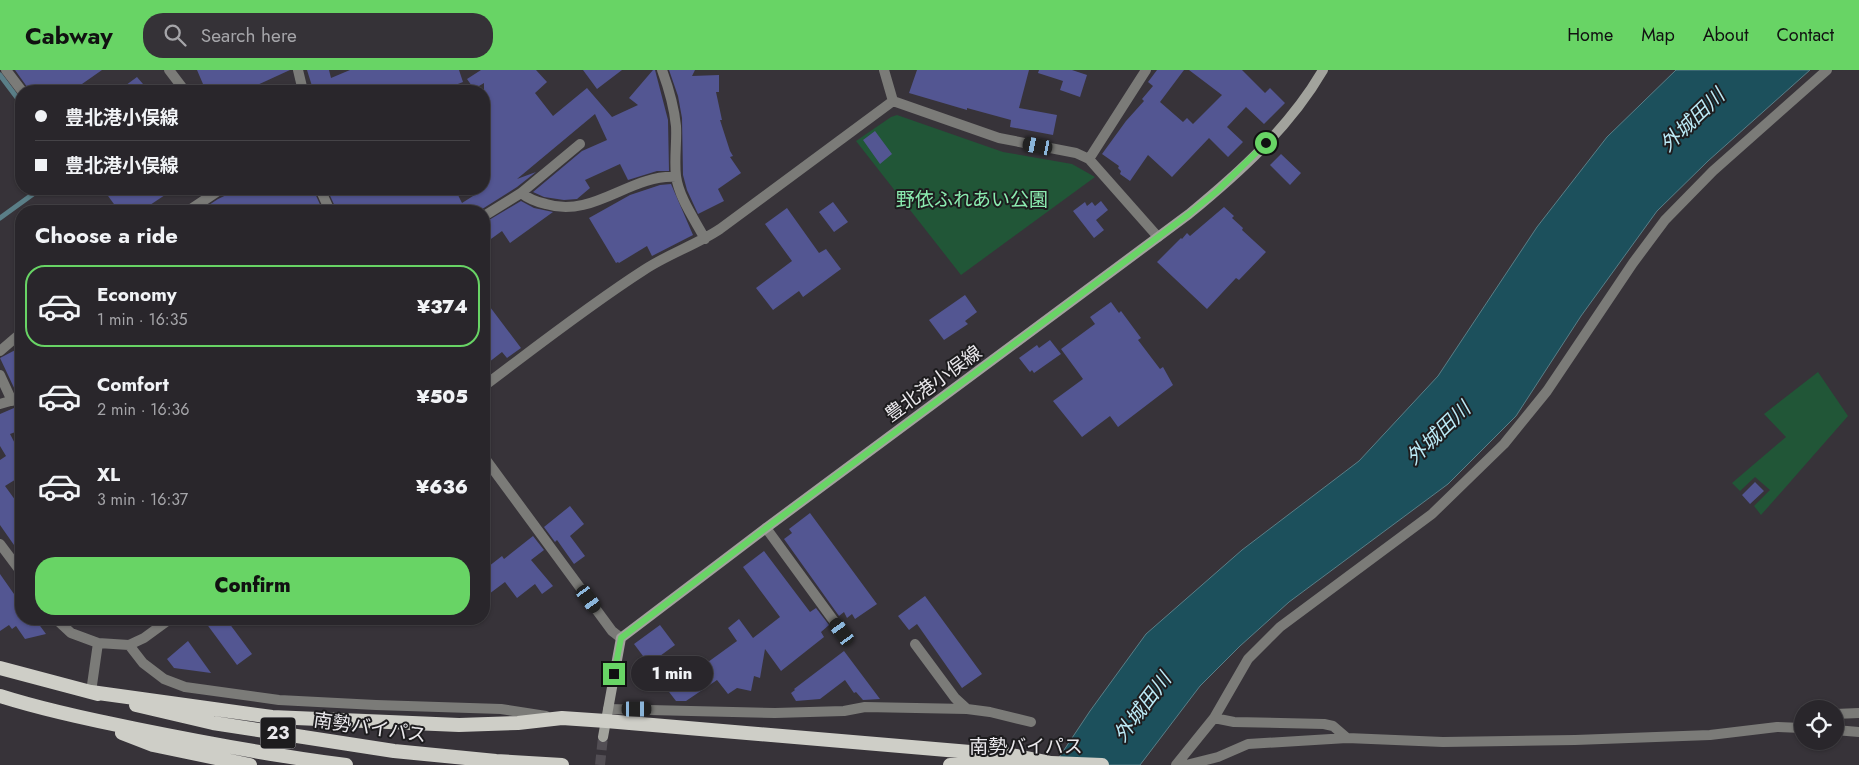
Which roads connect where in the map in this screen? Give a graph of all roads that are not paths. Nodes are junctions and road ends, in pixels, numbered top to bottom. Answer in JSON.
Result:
{"nodes":[{"id":1,"x":6,"y":70,"type":"edge"},
{"id":2,"x":169,"y":70,"type":"edge"},
{"id":3,"x":298,"y":70,"type":"edge"},
{"id":4,"x":662,"y":70,"type":"edge"},
{"id":5,"x":884,"y":70,"type":"edge"},
{"id":6,"x":1146,"y":70,"type":"edge"},
{"id":7,"x":1323,"y":70,"type":"edge"},
{"id":8,"x":1827,"y":70,"type":"edge"},
{"id":9,"x":17,"y":85,"type":"edge"},
{"id":10,"x":180,"y":85,"type":"edge"},
{"id":11,"x":302,"y":85,"type":"edge"},
{"id":12,"x":893,"y":102,"type":"junction"},
{"id":13,"x":580,"y":144,"type":"dead end"},
{"id":14,"x":1089,"y":159,"type":"junction"},
{"id":15,"x":676,"y":177,"type":"junction"},
{"id":16,"x":521,"y":193,"type":"junction"},
{"id":17,"x":212,"y":195,"type":"edge"},
{"id":18,"x":197,"y":205,"type":"edge"},
{"id":19,"x":490,"y":212,"type":"edge"},
{"id":20,"x":1158,"y":237,"type":"junction"},
{"id":21,"x":705,"y":239,"type":"junction"},
{"id":22,"x":15,"y":338,"type":"edge"},
{"id":23,"x":0,"y":351,"type":"edge"},
{"id":24,"x":0,"y":376,"type":"edge"},
{"id":25,"x":490,"y":382,"type":"edge"},
{"id":26,"x":15,"y":396,"type":"edge"},
{"id":27,"x":15,"y":400,"type":"edge"},
{"id":28,"x":0,"y":404,"type":"edge"},
{"id":29,"x":490,"y":465,"type":"edge"},
{"id":30,"x":766,"y":528,"type":"junction"},
{"id":31,"x":0,"y":544,"type":"edge"},
{"id":32,"x":15,"y":564,"type":"edge"},
{"id":33,"x":62,"y":625,"type":"edge"},
{"id":34,"x":162,"y":625,"type":"edge"},
{"id":35,"x":842,"y":632,"type":"dead end"},
{"id":36,"x":621,"y":638,"type":"junction"},
{"id":37,"x":98,"y":643,"type":"junction"},
{"id":38,"x":916,"y":644,"type":"dead end"},
{"id":39,"x":129,"y":645,"type":"junction"},
{"id":40,"x":0,"y":668,"type":"edge"},
{"id":41,"x":91,"y":692,"type":"junction"},
{"id":42,"x":0,"y":696,"type":"edge"},
{"id":43,"x":966,"y":709,"type":"junction"},
{"id":44,"x":1859,"y":713,"type":"edge"},
{"id":45,"x":1844,"y":714,"type":"edge"},
{"id":46,"x":607,"y":715,"type":"junction"},
{"id":47,"x":86,"y":718,"type":"junction"},
{"id":48,"x":562,"y":718,"type":"junction"},
{"id":49,"x":1214,"y":718,"type":"junction"},
{"id":50,"x":1031,"y":722,"type":"dead end"},
{"id":51,"x":1794,"y":722,"type":"edge"},
{"id":52,"x":1777,"y":727,"type":"junction"},
{"id":53,"x":1794,"y":728,"type":"edge"},
{"id":54,"x":1844,"y":731,"type":"edge"},
{"id":55,"x":1859,"y":732,"type":"edge"},
{"id":56,"x":603,"y":737,"type":"tunnel mouth"},
{"id":57,"x":1347,"y":738,"type":"junction"},
{"id":58,"x":1051,"y":763,"type":"junction"},
{"id":59,"x":1022,"y":764,"type":"edge"},
{"id":60,"x":250,"y":765,"type":"edge"},
{"id":61,"x":346,"y":765,"type":"edge"},
{"id":62,"x":562,"y":765,"type":"edge"},
{"id":63,"x":950,"y":765,"type":"edge"},
{"id":64,"x":1102,"y":765,"type":"edge"},
{"id":65,"x":1176,"y":765,"type":"edge"},
{"id":66,"x":1186,"y":765,"type":"edge"}],
"edges":[{"from":1,"to":9,"type":"street"},
{"from":2,"to":10,"type":"street"},
{"from":3,"to":11,"type":"street"},
{"from":4,"to":15,"type":"street"},
{"from":5,"to":12,"type":"street"},
{"from":6,"to":14,"type":"street"},
{"from":7,"to":20,"type":"main road","name":"豊北港小俣線"},
{"from":8,"to":49,"type":"street"},
{"from":12,"to":14,"type":"street"},
{"from":12,"to":21,"type":"street"},
{"from":13,"to":16,"type":"street"},
{"from":14,"to":20,"type":"street"},
{"from":15,"to":16,"type":"street"},
{"from":15,"to":21,"type":"street"},
{"from":16,"to":19,"type":"street"},
{"from":17,"to":18,"type":"street"},
{"from":20,"to":30,"type":"main road","name":"豊北港小俣線"},
{"from":21,"to":25,"type":"street"},
{"from":22,"to":23,"type":"street"},
{"from":24,"to":26,"type":"street"},
{"from":27,"to":28,"type":"street"},
{"from":29,"to":36,"type":"street"},
{"from":30,"to":35,"type":"street"},
{"from":30,"to":36,"type":"main road","name":"豊北港小俣線"},
{"from":31,"to":32,"type":"street"},
{"from":33,"to":37,"type":"street"},
{"from":34,"to":39,"type":"street"},
{"from":36,"to":46,"type":"main road"},
{"from":37,"to":39,"type":"street"},
{"from":37,"to":41,"type":"street"},
{"from":38,"to":43,"type":"street"},
{"from":39,"to":48,"type":"street"},
{"from":40,"to":41,"type":"highway","name":"南勢バイパス","number":"23"},
{"from":41,"to":48,"type":"highway"},
{"from":41,"to":62,"type":"highway","name":"南勢バイパス","number":"23"},
{"from":42,"to":47,"type":"highway","number":"23"},
{"from":43,"to":46,"type":"street"},
{"from":43,"to":50,"type":"street"},
{"from":44,"to":45,"type":"street"},
{"from":46,"to":48,"type":"highway"},
{"from":46,"to":56,"type":"main road"},
{"from":46,"to":58,"type":"highway"},
{"from":47,"to":60,"type":"highway"},
{"from":47,"to":61,"type":"highway","number":"23"},
{"from":49,"to":57,"type":"street"},
{"from":49,"to":65,"type":"street"},
{"from":51,"to":52,"type":"street"},
{"from":52,"to":53,"type":"street"},
{"from":52,"to":57,"type":"street"},
{"from":54,"to":55,"type":"street"},
{"from":57,"to":66,"type":"street"},
{"from":58,"to":59,"type":"highway","name":"南勢バイパス"},
{"from":58,"to":64,"type":"highway","name":"南勢バイパス"},
{"from":59,"to":63,"type":"highway","name":"南勢バイパス"}]}
